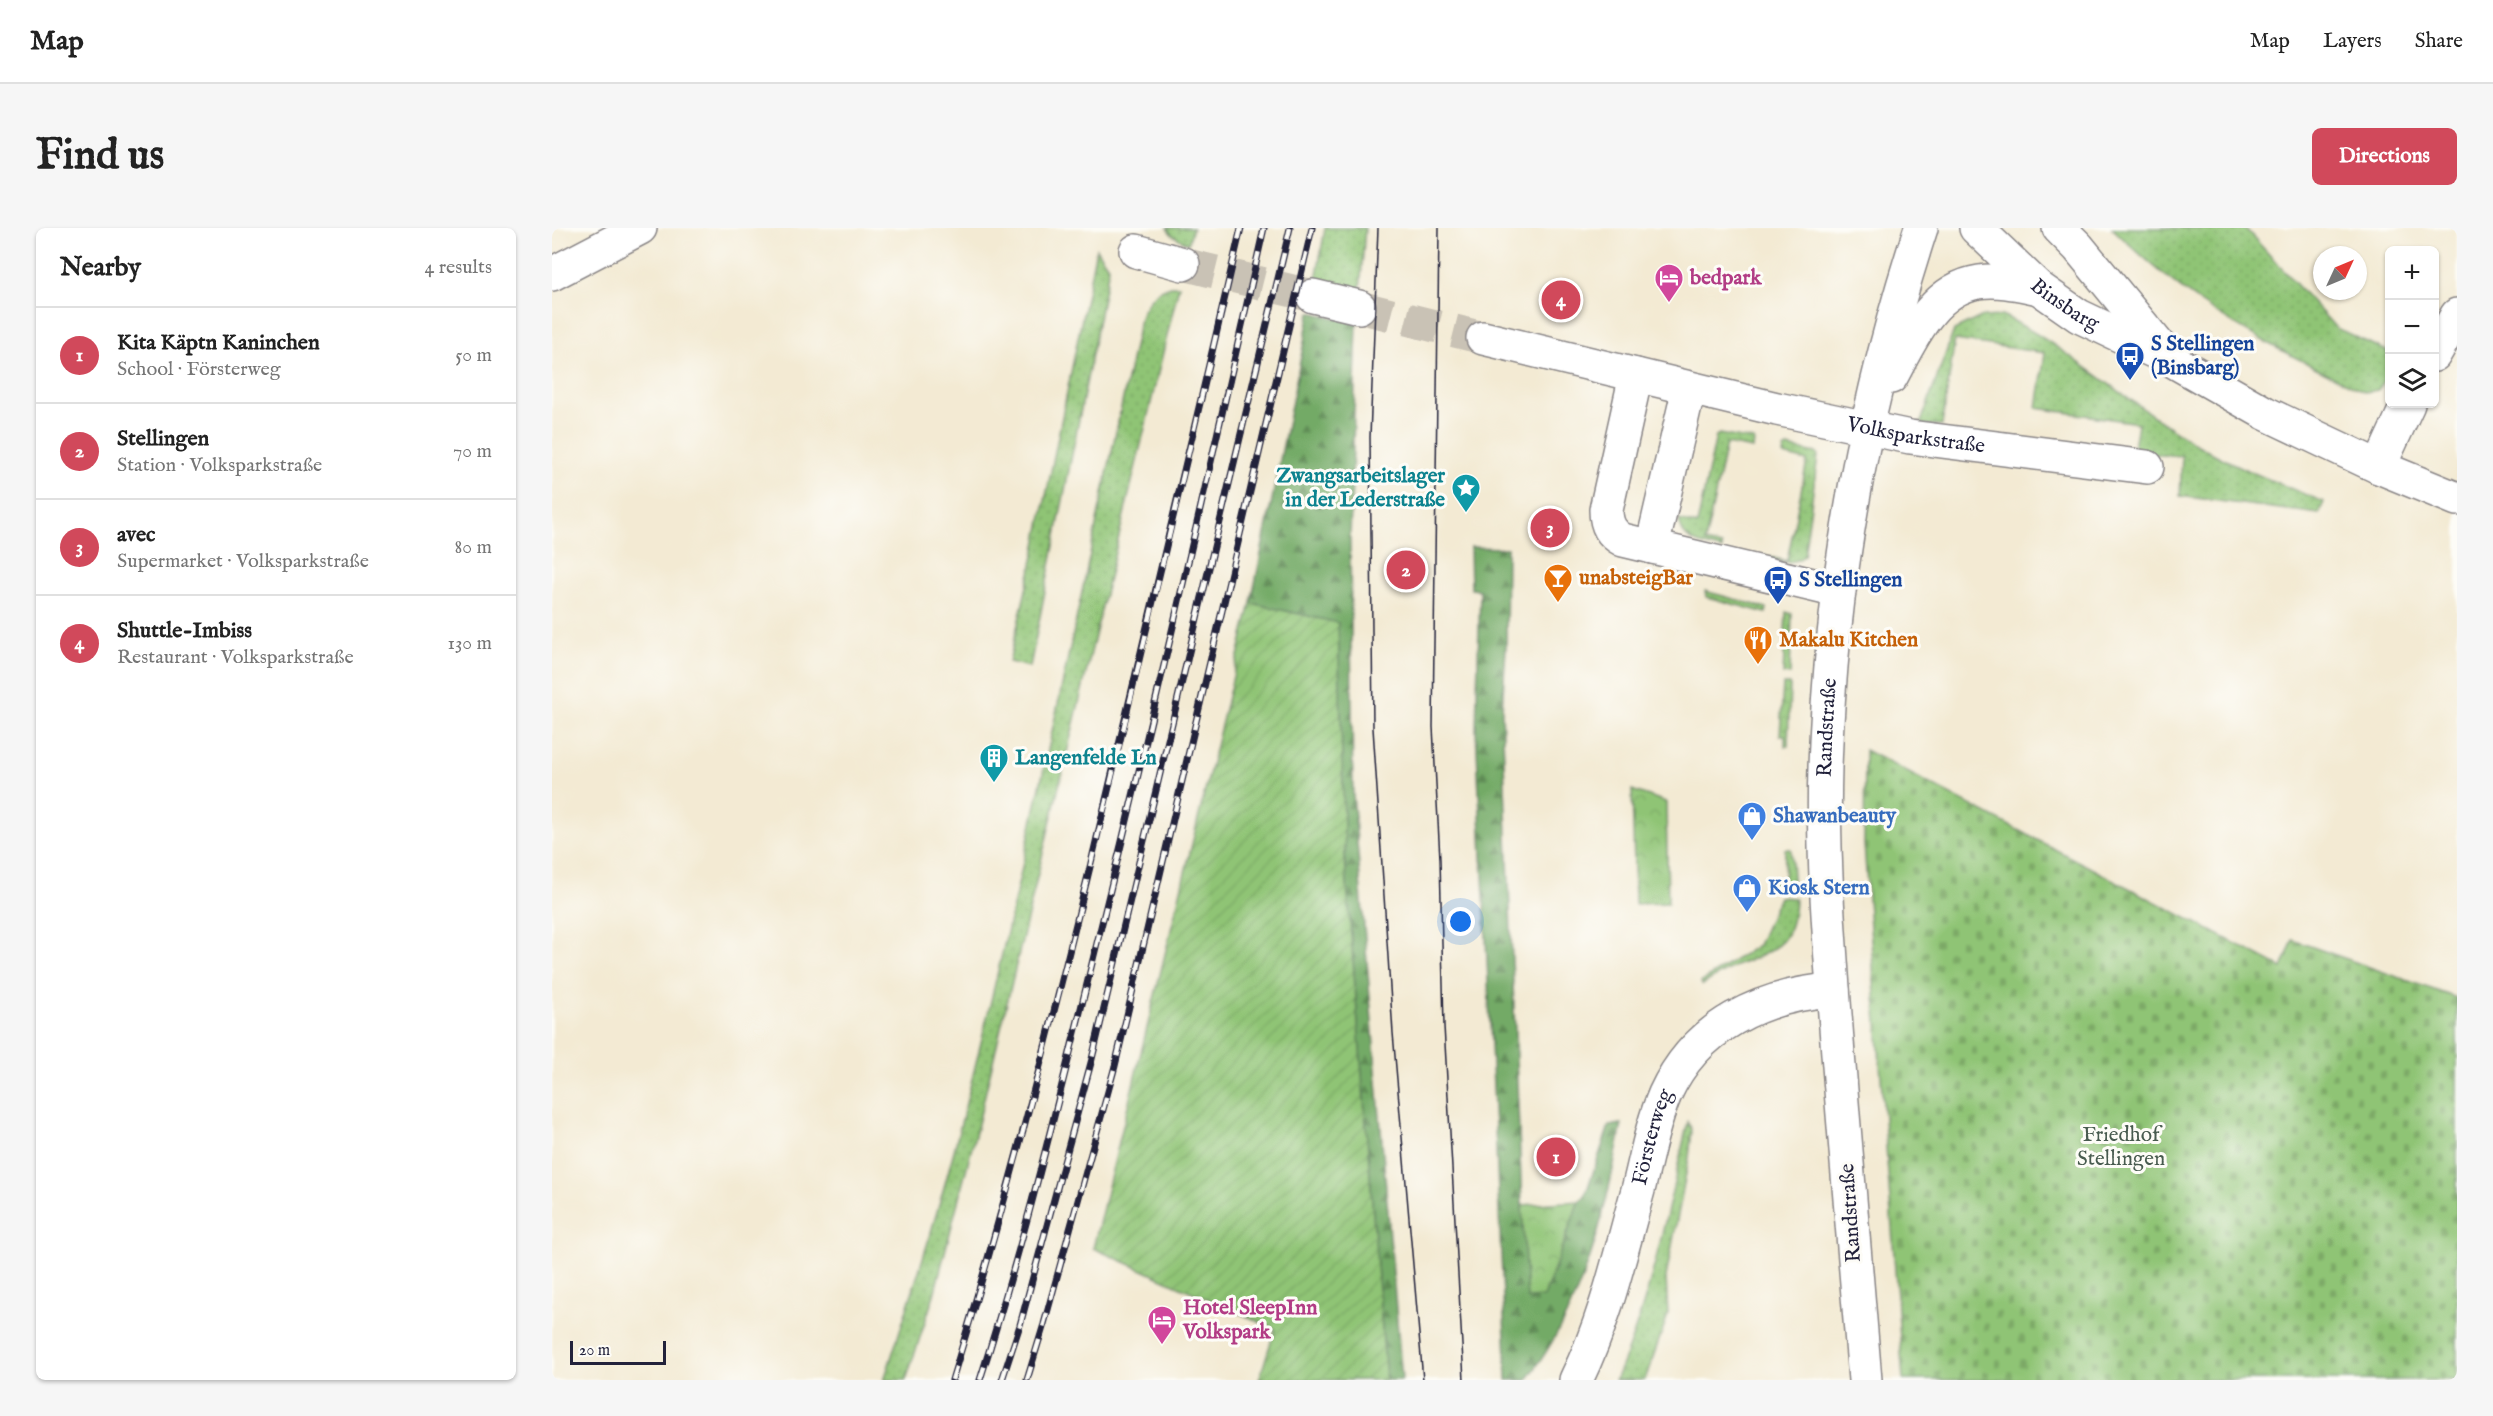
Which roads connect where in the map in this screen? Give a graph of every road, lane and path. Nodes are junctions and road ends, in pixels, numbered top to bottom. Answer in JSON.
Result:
{"nodes":[{"id":1,"x":639,"y":228,"type":"edge"},
{"id":2,"x":1921,"y":228,"type":"edge"},
{"id":3,"x":1976,"y":228,"type":"edge"},
{"id":4,"x":2059,"y":228,"type":"edge"},
{"id":5,"x":1136,"y":251,"type":"dead end"},
{"id":6,"x":1183,"y":264,"type":"tunnel mouth"},
{"id":7,"x":552,"y":274,"type":"edge"},
{"id":8,"x":2038,"y":288,"type":"junction"},
{"id":9,"x":1313,"y":296,"type":"tunnel mouth"},
{"id":10,"x":1359,"y":307,"type":"tunnel mouth"},
{"id":11,"x":2457,"y":315,"type":"edge"},
{"id":12,"x":1483,"y":338,"type":"tunnel mouth"},
{"id":13,"x":2435,"y":354,"type":"edge"},
{"id":14,"x":2170,"y":359,"type":"junction"},
{"id":15,"x":1636,"y":375,"type":"junction"},
{"id":16,"x":1689,"y":388,"type":"junction"},
{"id":17,"x":2406,"y":408,"type":"edge"},
{"id":18,"x":1866,"y":426,"type":"junction"},
{"id":19,"x":2379,"y":466,"type":"junction"},
{"id":20,"x":2147,"y":467,"type":"dead end"},
{"id":21,"x":2457,"y":499,"type":"edge"},
{"id":22,"x":1652,"y":547,"type":"junction"},
{"id":23,"x":1838,"y":591,"type":"junction"},
{"id":24,"x":1833,"y":990,"type":"junction"},
{"id":25,"x":1576,"y":1380,"type":"edge"},
{"id":26,"x":1865,"y":1380,"type":"edge"}],
"edges":[{"from":1,"to":7,"type":"main road"},
{"from":2,"to":18,"type":"main road","name":"Randstraße"},
{"from":3,"to":8,"type":"main road","name":"Binsbarg"},
{"from":4,"to":14,"type":"main road","name":"Binsbarg"},
{"from":5,"to":6,"type":"main road"},
{"from":8,"to":14,"type":"main road","name":"Binsbarg"},
{"from":8,"to":18,"type":"main road"},
{"from":9,"to":10,"type":"main road"},
{"from":11,"to":13,"type":"main road"},
{"from":12,"to":15,"type":"main road","name":"Volksparkstraße"},
{"from":14,"to":19,"type":"main road","name":"Binsbarg"},
{"from":15,"to":16,"type":"main road","name":"Volksparkstraße"},
{"from":15,"to":22,"type":"main road"},
{"from":16,"to":18,"type":"main road","name":"Volksparkstraße"},
{"from":16,"to":22,"type":"main road"},
{"from":17,"to":19,"type":"main road"},
{"from":18,"to":20,"type":"main road","name":"Volksparkstraße"},
{"from":18,"to":23,"type":"main road","name":"Randstraße"},
{"from":19,"to":21,"type":"main road"},
{"from":22,"to":23,"type":"main road"},
{"from":23,"to":24,"type":"main road","name":"Randstraße"},
{"from":24,"to":25,"type":"main road","name":"Försterweg"},
{"from":24,"to":26,"type":"main road","name":"Randstraße"}]}
